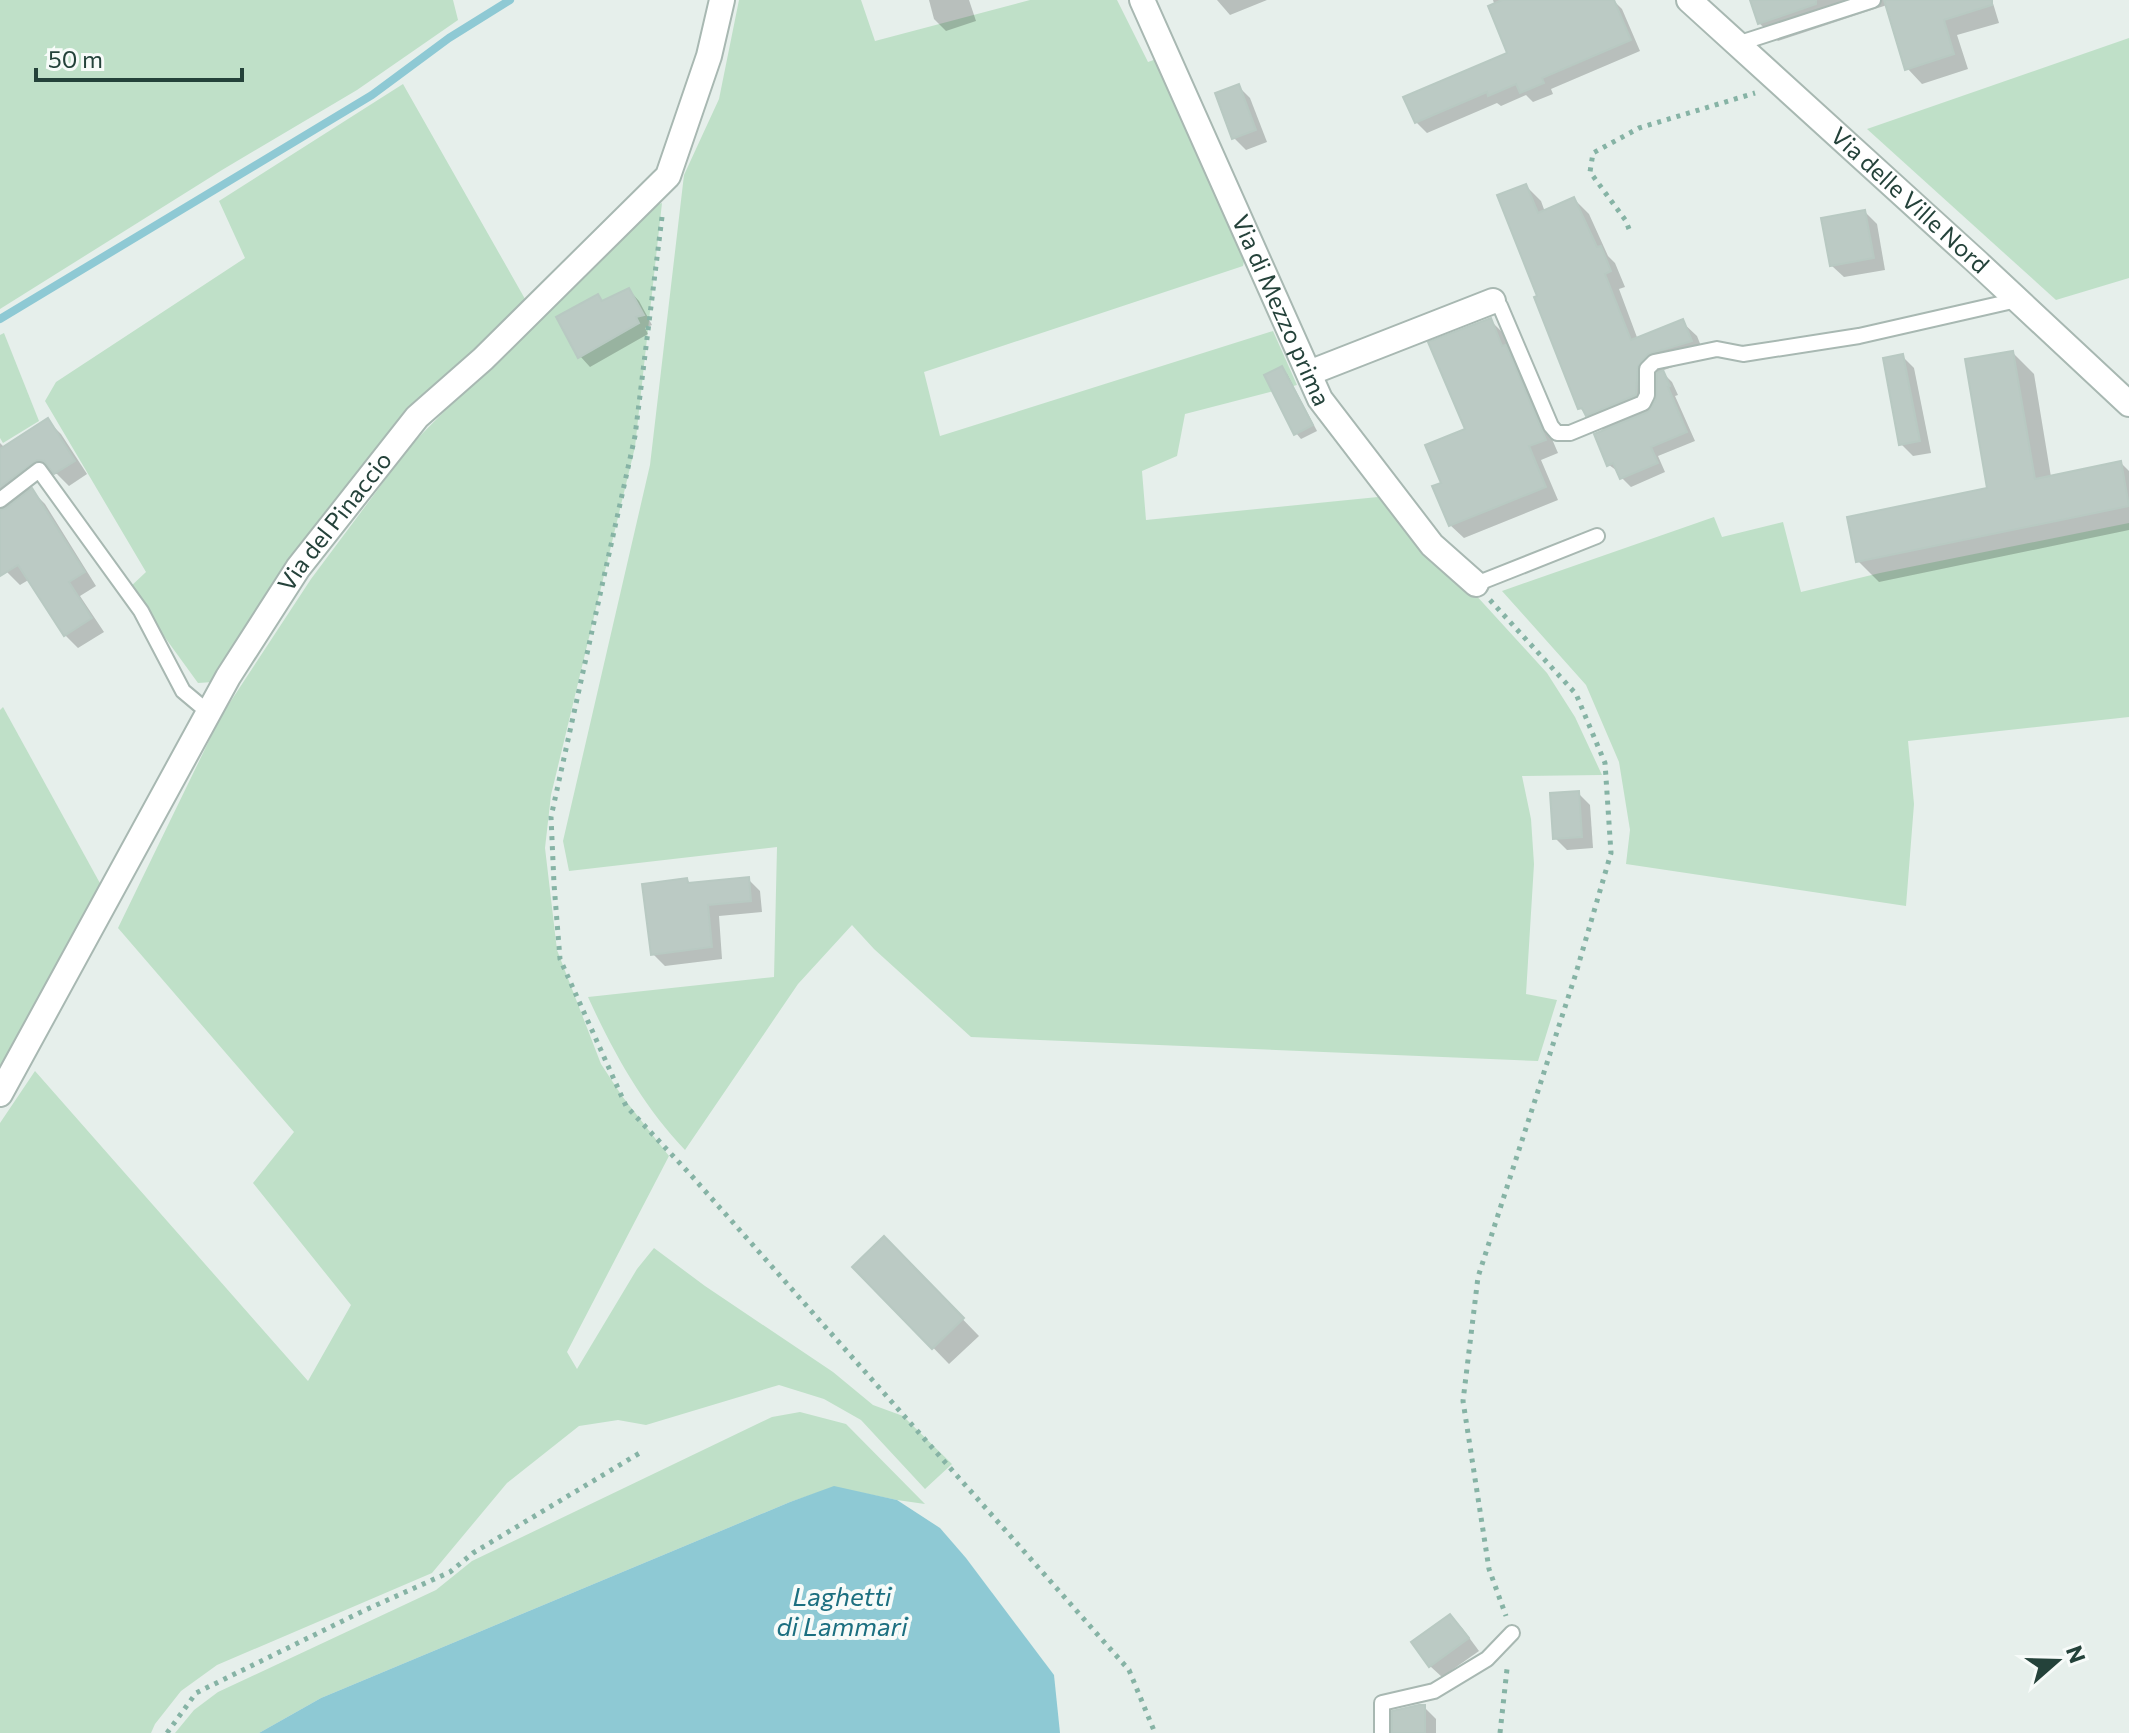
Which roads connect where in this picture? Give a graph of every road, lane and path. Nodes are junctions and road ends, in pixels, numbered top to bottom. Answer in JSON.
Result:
{"nodes":[{"id":1,"x":722,"y":0,"type":"edge"},
{"id":2,"x":1142,"y":0,"type":"edge"},
{"id":3,"x":1689,"y":0,"type":"edge"},
{"id":4,"x":1873,"y":0,"type":"edge"},
{"id":5,"x":1737,"y":44,"type":"junction"},
{"id":6,"x":1777,"y":80,"type":"junction"},
{"id":7,"x":668,"y":176,"type":"junction"},
{"id":8,"x":1629,"y":229,"type":"dead end"},
{"id":9,"x":2017,"y":300,"type":"junction"},
{"id":10,"x":1493,"y":301,"type":"joint"},
{"id":11,"x":1309,"y":373,"type":"junction"},
{"id":12,"x":2129,"y":404,"type":"edge"},
{"id":13,"x":0,"y":500,"type":"edge"},
{"id":14,"x":1597,"y":536,"type":"dead end"},
{"id":15,"x":1476,"y":584,"type":"junction"},
{"id":16,"x":208,"y":712,"type":"junction"},
{"id":17,"x":0,"y":1094,"type":"edge"},
{"id":18,"x":643,"y":1451,"type":"dead end"},
{"id":19,"x":1512,"y":1633,"type":"junction"},
{"id":20,"x":167,"y":1733,"type":"edge"},
{"id":21,"x":1155,"y":1733,"type":"edge"},
{"id":22,"x":1382,"y":1733,"type":"edge"},
{"id":23,"x":1500,"y":1733,"type":"edge"}],
"edges":[{"from":1,"to":7,"type":"street","name":"Via del Pinaccio"},
{"from":2,"to":11,"type":"street","name":"Via di Mezzo prima"},
{"from":3,"to":5,"type":"street","name":"Via delle Ville Nord"},
{"from":4,"to":5,"type":"lane"},
{"from":5,"to":6,"type":"street","name":"Via delle Ville Nord"},
{"from":6,"to":8,"type":"path"},
{"from":6,"to":9,"type":"street","name":"Via delle Ville Nord"},
{"from":7,"to":16,"type":"street","name":"Via del Pinaccio"},
{"from":7,"to":21,"type":"path"},
{"from":9,"to":10,"type":"lane"},
{"from":9,"to":12,"type":"street","name":"Via delle Ville Nord"},
{"from":10,"to":11,"type":"street"},
{"from":11,"to":15,"type":"street","name":"Via di Mezzo prima"},
{"from":13,"to":16,"type":"lane"},
{"from":14,"to":15,"type":"lane"},
{"from":15,"to":19,"type":"path"},
{"from":16,"to":17,"type":"street","name":"Via del Pinaccio"},
{"from":18,"to":20,"type":"path"},
{"from":19,"to":22,"type":"lane"},
{"from":19,"to":23,"type":"path"}]}
